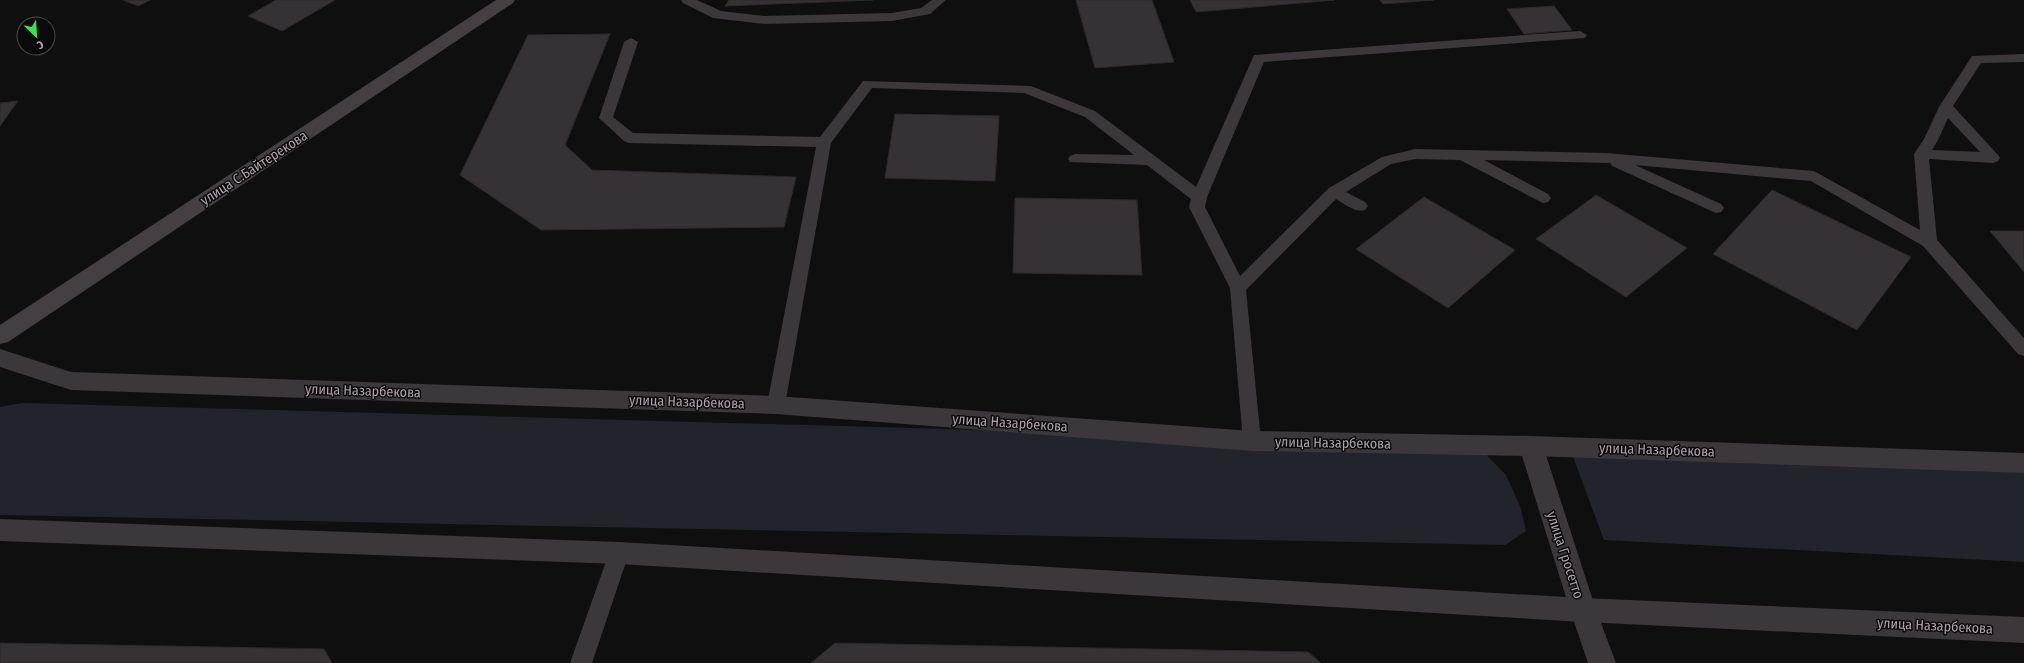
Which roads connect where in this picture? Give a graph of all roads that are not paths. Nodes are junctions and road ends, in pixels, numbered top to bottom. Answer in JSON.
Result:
{"nodes":[{"id":1,"x":507,"y":0,"type":"edge"},
{"id":2,"x":686,"y":0,"type":"edge"},
{"id":3,"x":940,"y":0,"type":"edge"},
{"id":4,"x":1580,"y":35,"type":"dead end"},
{"id":5,"x":632,"y":42,"type":"dead end"},
{"id":6,"x":2024,"y":58,"type":"edge"},
{"id":7,"x":1946,"y":107,"type":"junction"},
{"id":8,"x":824,"y":142,"type":"junction"},
{"id":9,"x":1462,"y":154,"type":"junction"},
{"id":10,"x":1921,"y":154,"type":"junction"},
{"id":11,"x":1606,"y":158,"type":"junction"},
{"id":12,"x":1074,"y":159,"type":"dead end"},
{"id":13,"x":1151,"y":160,"type":"junction"},
{"id":14,"x":1334,"y":192,"type":"junction"},
{"id":15,"x":1199,"y":196,"type":"junction"},
{"id":16,"x":1543,"y":198,"type":"dead end"},
{"id":17,"x":1360,"y":206,"type":"dead end"},
{"id":18,"x":1716,"y":208,"type":"dead end"},
{"id":19,"x":1929,"y":242,"type":"junction"},
{"id":20,"x":1238,"y":288,"type":"junction"},
{"id":21,"x":0,"y":336,"type":"edge"},
{"id":22,"x":2024,"y":349,"type":"edge"},
{"id":23,"x":0,"y":358,"type":"edge"},
{"id":24,"x":776,"y":405,"type":"junction"},
{"id":25,"x":1252,"y":441,"type":"junction"},
{"id":26,"x":1530,"y":446,"type":"junction"},
{"id":27,"x":2024,"y":463,"type":"edge"},
{"id":28,"x":0,"y":530,"type":"edge"},
{"id":29,"x":619,"y":553,"type":"junction"},
{"id":30,"x":1583,"y":610,"type":"junction"},
{"id":31,"x":2024,"y":630,"type":"edge"},
{"id":32,"x":581,"y":663,"type":"edge"},
{"id":33,"x":1602,"y":663,"type":"edge"}],
"edges":[{"from":1,"to":21,"type":"main road","name":"улица С.Байтерекова"},
{"from":2,"to":3,"type":"lane"},
{"from":4,"to":15,"type":"lane"},
{"from":5,"to":8,"type":"lane"},
{"from":6,"to":7,"type":"lane"},
{"from":7,"to":10,"type":"lane"},
{"from":7,"to":10,"type":"lane"},
{"from":8,"to":13,"type":"lane"},
{"from":8,"to":24,"type":"lane"},
{"from":9,"to":11,"type":"lane"},
{"from":9,"to":14,"type":"lane"},
{"from":9,"to":16,"type":"lane"},
{"from":10,"to":19,"type":"lane"},
{"from":11,"to":18,"type":"lane"},
{"from":11,"to":19,"type":"lane"},
{"from":12,"to":13,"type":"lane"},
{"from":13,"to":15,"type":"lane"},
{"from":14,"to":17,"type":"lane"},
{"from":14,"to":20,"type":"lane"},
{"from":15,"to":20,"type":"lane"},
{"from":19,"to":22,"type":"lane"},
{"from":20,"to":25,"type":"lane"},
{"from":23,"to":24,"type":"street","name":"улица Назарбекова"},
{"from":24,"to":25,"type":"street","name":"улица Назарбекова"},
{"from":25,"to":26,"type":"street","name":"улица Назарбекова"},
{"from":26,"to":27,"type":"street","name":"улица Назарбекова"},
{"from":26,"to":30,"type":"street","name":"улица Гросетто"},
{"from":28,"to":29,"type":"street","name":"улица Назарбекова"},
{"from":29,"to":30,"type":"street","name":"улица Назарбекова"},
{"from":29,"to":32,"type":"lane"},
{"from":30,"to":31,"type":"street","name":"улица Назарбекова"},
{"from":30,"to":33,"type":"street","name":"улица Гросетто"}]}
